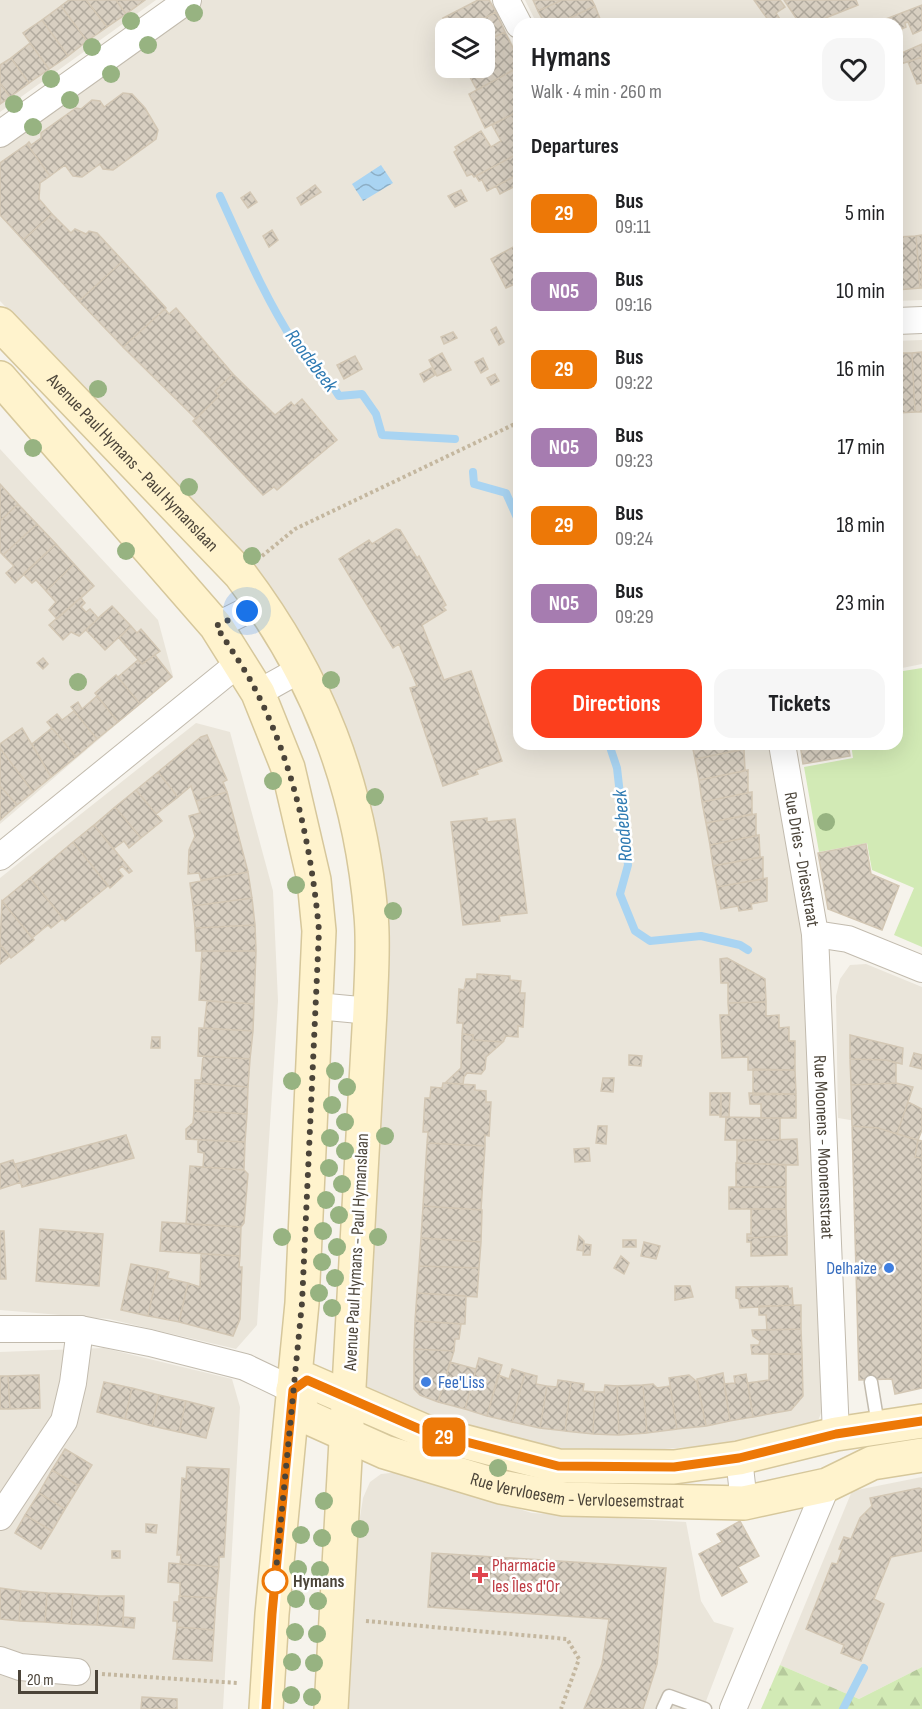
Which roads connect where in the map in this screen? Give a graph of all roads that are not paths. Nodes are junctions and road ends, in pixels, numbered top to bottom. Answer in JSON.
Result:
{"nodes":[{"id":1,"x":188,"y":0,"type":"edge"},
{"id":2,"x":506,"y":0,"type":"edge"},
{"id":3,"x":515,"y":18,"type":"edge"},
{"id":4,"x":0,"y":134,"type":"edge"},
{"id":5,"x":922,"y":320,"type":"edge"},
{"id":6,"x":903,"y":321,"type":"edge"},
{"id":7,"x":0,"y":324,"type":"edge"},
{"id":8,"x":0,"y":378,"type":"edge"},
{"id":9,"x":262,"y":603,"type":"junction"},
{"id":10,"x":216,"y":626,"type":"junction"},
{"id":11,"x":239,"y":663,"type":"junction"},
{"id":12,"x":301,"y":669,"type":"junction"},
{"id":13,"x":258,"y":693,"type":"junction"},
{"id":14,"x":783,"y":750,"type":"edge"},
{"id":15,"x":0,"y":857,"type":"edge"},
{"id":16,"x":815,"y":934,"type":"junction"},
{"id":17,"x":922,"y":969,"type":"edge"},
{"id":18,"x":317,"y":1006,"type":"junction"},
{"id":19,"x":370,"y":1011,"type":"junction"},
{"id":20,"x":0,"y":1329,"type":"edge"},
{"id":21,"x":80,"y":1329,"type":"junction"},
{"id":22,"x":871,"y":1382,"type":"dead end"},
{"id":23,"x":293,"y":1390,"type":"junction"},
{"id":24,"x":348,"y":1398,"type":"junction"},
{"id":25,"x":922,"y":1421,"type":"edge"},
{"id":26,"x":879,"y":1429,"type":"junction"},
{"id":27,"x":836,"y":1434,"type":"junction"},
{"id":28,"x":347,"y":1435,"type":"junction"},
{"id":29,"x":922,"y":1455,"type":"edge"},
{"id":30,"x":739,"y":1458,"type":"junction"},
{"id":31,"x":827,"y":1485,"type":"junction"},
{"id":32,"x":744,"y":1503,"type":"junction"},
{"id":33,"x":0,"y":1517,"type":"edge"},
{"id":34,"x":0,"y":1660,"type":"edge"},
{"id":35,"x":77,"y":1672,"type":"road end"},
{"id":36,"x":266,"y":1709,"type":"edge"},
{"id":37,"x":331,"y":1709,"type":"edge"},
{"id":38,"x":663,"y":1709,"type":"edge"},
{"id":39,"x":705,"y":1709,"type":"edge"},
{"id":40,"x":733,"y":1709,"type":"edge"}],
"edges":[{"from":1,"to":4,"type":"street"},
{"from":2,"to":3,"type":"street"},
{"from":5,"to":6,"type":"street"},
{"from":7,"to":9,"type":"main road","name":"Avenue Paul Hymans - Paul Hymanslaan"},
{"from":8,"to":10,"type":"main road"},
{"from":9,"to":10,"type":"street"},
{"from":9,"to":12,"type":"main road","name":"Avenue Paul Hymans - Paul Hymanslaan"},
{"from":10,"to":11,"type":"main road"},
{"from":11,"to":13,"type":"main road"},
{"from":11,"to":15,"type":"street"},
{"from":12,"to":13,"type":"street"},
{"from":12,"to":19,"type":"main road","name":"Avenue Paul Hymans - Paul Hymanslaan"},
{"from":13,"to":18,"type":"main road"},
{"from":14,"to":16,"type":"street","name":"Rue Dries - Driesstraat"},
{"from":16,"to":17,"type":"street","name":"Rue Dries - Driesstraat"},
{"from":16,"to":27,"type":"street","name":"Rue Moonens - Moonensstraat"},
{"from":18,"to":19,"type":"street"},
{"from":18,"to":23,"type":"main road"},
{"from":19,"to":24,"type":"main road","name":"Avenue Paul Hymans - Paul Hymanslaan"},
{"from":20,"to":21,"type":"street"},
{"from":21,"to":23,"type":"street"},
{"from":21,"to":33,"type":"street"},
{"from":22,"to":26,"type":"lane"},
{"from":23,"to":24,"type":"main road","name":"Rue Vervloesem - Vervloesemstraat"},
{"from":23,"to":28,"type":"main road","name":"Rue Vervloesem - Vervloesemstraat"},
{"from":23,"to":36,"type":"main road"},
{"from":24,"to":28,"type":"main road","name":"Avenue Paul Hymans - Paul Hymanslaan"},
{"from":24,"to":30,"type":"main road","name":"Rue Vervloesem - Vervloesemstraat"},
{"from":25,"to":26,"type":"main road","name":"Rue Vervloesem - Vervloesemstraat"},
{"from":26,"to":27,"type":"main road","name":"Rue Vervloesem - Vervloesemstraat"},
{"from":27,"to":30,"type":"main road","name":"Rue Vervloesem - Vervloesemstraat"},
{"from":28,"to":32,"type":"main road","name":"Rue Vervloesem - Vervloesemstraat"},
{"from":28,"to":37,"type":"main road","name":"Avenue Paul Hymans - Paul Hymanslaan"},
{"from":29,"to":31,"type":"main road","name":"Rue Vervloesem - Vervloesemstraat"},
{"from":30,"to":32,"type":"street"},
{"from":31,"to":32,"type":"main road","name":"Rue Vervloesem - Vervloesemstraat"},
{"from":31,"to":40,"type":"street"},
{"from":34,"to":35,"type":"street"},
{"from":38,"to":39,"type":"lane"}]}
